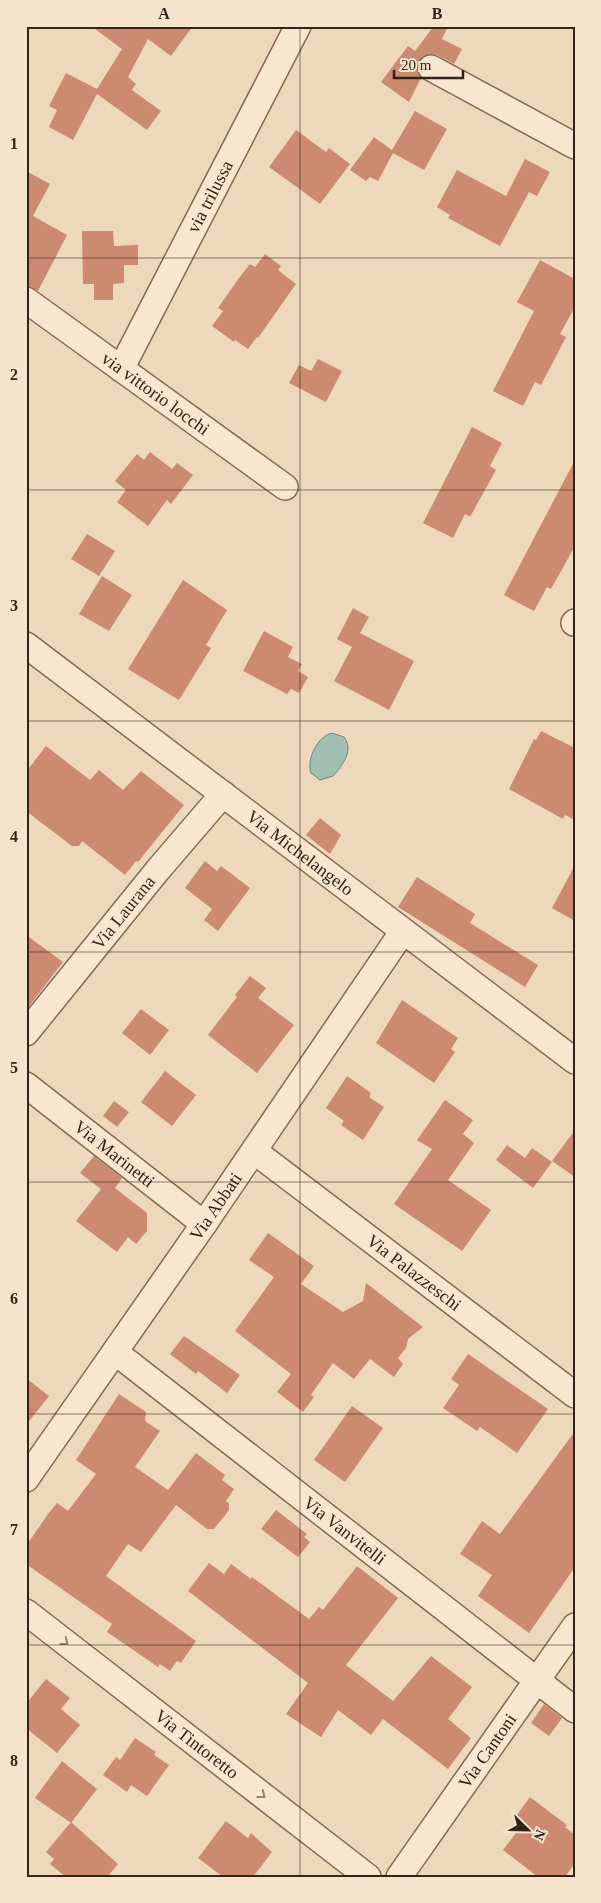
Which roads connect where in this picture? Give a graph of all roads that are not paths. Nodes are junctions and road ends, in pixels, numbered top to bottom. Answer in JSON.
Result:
{"nodes":[{"id":1,"x":298,"y":26,"type":"edge"},
{"id":2,"x":431,"y":68,"type":"dead end"},
{"id":3,"x":575,"y":146,"type":"edge"},
{"id":4,"x":26,"y":300,"type":"edge"},
{"id":5,"x":121,"y":369,"type":"junction"},
{"id":6,"x":285,"y":487,"type":"dead end"},
{"id":7,"x":30,"y":656,"type":"edge"},
{"id":8,"x":223,"y":794,"type":"junction"},
{"id":9,"x":403,"y":931,"type":"junction"},
{"id":10,"x":26,"y":1033,"type":"edge"},
{"id":11,"x":575,"y":1061,"type":"edge"},
{"id":12,"x":26,"y":1085,"type":"edge"},
{"id":13,"x":254,"y":1151,"type":"junction"},
{"id":14,"x":204,"y":1224,"type":"junction"},
{"id":15,"x":115,"y":1352,"type":"junction"},
{"id":16,"x":575,"y":1395,"type":"edge"},
{"id":17,"x":26,"y":1479,"type":"edge"},
{"id":18,"x":26,"y":1612,"type":"edge"},
{"id":19,"x":575,"y":1626,"type":"edge"},
{"id":20,"x":537,"y":1681,"type":"junction"},
{"id":21,"x":575,"y":1710,"type":"edge"},
{"id":22,"x":368,"y":1877,"type":"edge"},
{"id":23,"x":399,"y":1877,"type":"edge"}],
"edges":[{"from":1,"to":5,"type":"street","name":"via trilussa"},
{"from":2,"to":3,"type":"street"},
{"from":4,"to":5,"type":"street","name":"via vittorio locchi"},
{"from":5,"to":6,"type":"street","name":"via vittorio locchi"},
{"from":7,"to":8,"type":"street","name":"Via Michelangelo"},
{"from":8,"to":9,"type":"street","name":"Via Michelangelo"},
{"from":8,"to":10,"type":"street","name":"Via Laurana"},
{"from":9,"to":11,"type":"street","name":"Via Michelangelo"},
{"from":9,"to":13,"type":"street","name":"Via Abbati"},
{"from":12,"to":14,"type":"street","name":"Via Marinetti"},
{"from":13,"to":14,"type":"street","name":"Via Abbati"},
{"from":13,"to":16,"type":"street","name":"Via Palazzeschi"},
{"from":14,"to":15,"type":"street","name":"Via Abbati"},
{"from":15,"to":17,"type":"street","name":"Via Abbati"},
{"from":15,"to":20,"type":"street","name":"Via Vanvitelli"},
{"from":18,"to":22,"type":"street","name":"Via Tintoretto","one_way":true},
{"from":19,"to":20,"type":"street","name":"Via Cantoni"},
{"from":20,"to":21,"type":"street","name":"Via Vanvitelli"},
{"from":20,"to":23,"type":"street","name":"Via Cantoni"}]}
